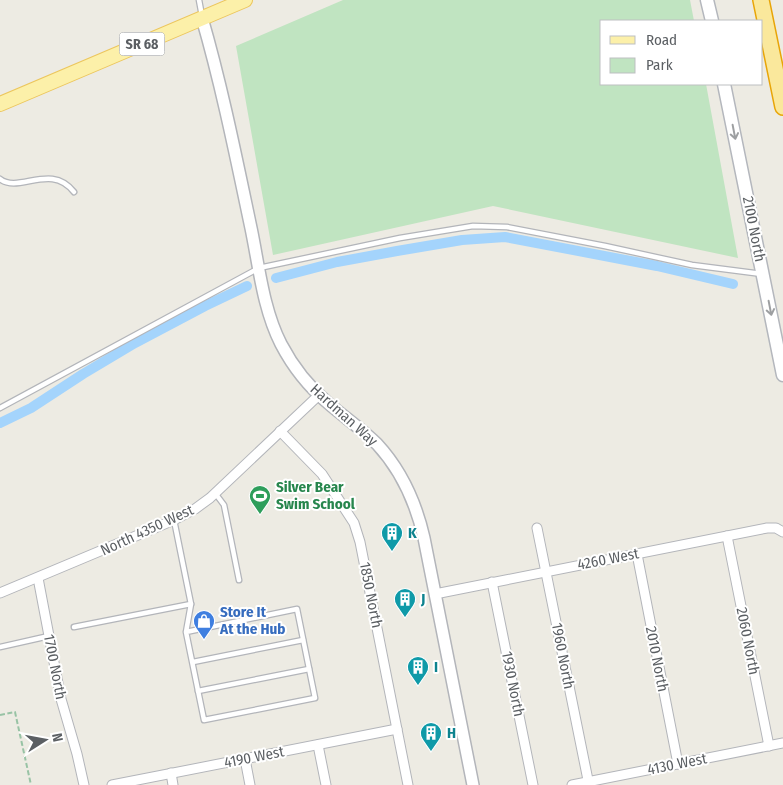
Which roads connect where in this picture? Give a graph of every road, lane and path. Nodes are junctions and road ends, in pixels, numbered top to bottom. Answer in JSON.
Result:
{"nodes":[{"id":1,"x":199,"y":0,"type":"edge"},
{"id":2,"x":245,"y":0,"type":"edge"},
{"id":3,"x":708,"y":0,"type":"edge"},
{"id":4,"x":760,"y":0,"type":"edge"},
{"id":5,"x":202,"y":18,"type":"junction"},
{"id":6,"x":712,"y":20,"type":"edge"},
{"id":7,"x":724,"y":85,"type":"edge"},
{"id":8,"x":0,"y":104,"type":"edge"},
{"id":9,"x":783,"y":107,"type":"edge"},
{"id":10,"x":0,"y":179,"type":"edge"},
{"id":11,"x":74,"y":192,"type":"dead end"},
{"id":12,"x":259,"y":268,"type":"junction"},
{"id":13,"x":763,"y":274,"type":"junction"},
{"id":14,"x":783,"y":375,"type":"edge"},
{"id":15,"x":318,"y":395,"type":"junction"},
{"id":16,"x":0,"y":408,"type":"edge"},
{"id":17,"x":280,"y":431,"type":"junction"},
{"id":18,"x":216,"y":493,"type":"junction"},
{"id":19,"x":174,"y":520,"type":"junction"},
{"id":20,"x":538,"y":528,"type":"dead end"},
{"id":21,"x":782,"y":531,"type":"edge"},
{"id":22,"x":727,"y":536,"type":"junction"},
{"id":23,"x":637,"y":554,"type":"junction"},
{"id":24,"x":546,"y":572,"type":"junction"},
{"id":25,"x":38,"y":578,"type":"junction"},
{"id":26,"x":239,"y":580,"type":"dead end"},
{"id":27,"x":492,"y":582,"type":"junction"},
{"id":28,"x":0,"y":594,"type":"edge"},
{"id":29,"x":435,"y":594,"type":"junction"},
{"id":30,"x":191,"y":604,"type":"junction"},
{"id":31,"x":74,"y":627,"type":"dead end"},
{"id":32,"x":186,"y":632,"type":"junction"},
{"id":33,"x":49,"y":636,"type":"junction"},
{"id":34,"x":303,"y":640,"type":"junction"},
{"id":35,"x":0,"y":647,"type":"edge"},
{"id":36,"x":192,"y":662,"type":"junction"},
{"id":37,"x":309,"y":668,"type":"junction"},
{"id":38,"x":198,"y":691,"type":"junction"},
{"id":39,"x":0,"y":715,"type":"edge"},
{"id":40,"x":397,"y":729,"type":"junction"},
{"id":41,"x":783,"y":743,"type":"edge"},
{"id":42,"x":318,"y":745,"type":"junction"},
{"id":43,"x":769,"y":746,"type":"junction"},
{"id":44,"x":245,"y":759,"type":"junction"},
{"id":45,"x":678,"y":764,"type":"junction"},
{"id":46,"x":171,"y":774,"type":"junction"},
{"id":47,"x":589,"y":783,"type":"edge"},
{"id":48,"x":31,"y":785,"type":"edge"},
{"id":49,"x":84,"y":785,"type":"edge"},
{"id":50,"x":112,"y":785,"type":"edge"},
{"id":51,"x":173,"y":785,"type":"edge"},
{"id":52,"x":250,"y":785,"type":"edge"},
{"id":53,"x":326,"y":785,"type":"edge"},
{"id":54,"x":408,"y":785,"type":"edge"},
{"id":55,"x":473,"y":785,"type":"edge"},
{"id":56,"x":533,"y":785,"type":"edge"},
{"id":57,"x":572,"y":785,"type":"edge"}],
"edges":[{"from":1,"to":5,"type":"lane"},
{"from":2,"to":5,"type":"main road","number":"SR 68"},
{"from":3,"to":6,"type":"main road"},
{"from":4,"to":9,"type":"highway"},
{"from":5,"to":8,"type":"main road","number":"SR 68"},
{"from":5,"to":12,"type":"street","name":"Hardman Way"},
{"from":7,"to":13,"type":"main road","name":"2100 North","one_way":true},
{"from":10,"to":11,"type":"lane"},
{"from":12,"to":13,"type":"lane"},
{"from":12,"to":15,"type":"street","name":"Hardman Way"},
{"from":12,"to":16,"type":"lane"},
{"from":13,"to":14,"type":"main road","name":"2100 North","one_way":true},
{"from":15,"to":17,"type":"street","name":"North 4350 West"},
{"from":15,"to":29,"type":"street","name":"Hardman Way"},
{"from":17,"to":18,"type":"street","name":"North 4350 West"},
{"from":17,"to":40,"type":"street","name":"1850 North"},
{"from":18,"to":19,"type":"street","name":"North 4350 West"},
{"from":18,"to":26,"type":"lane"},
{"from":19,"to":25,"type":"street","name":"North 4350 West"},
{"from":19,"to":30,"type":"lane"},
{"from":20,"to":24,"type":"street","name":"1960 North"},
{"from":21,"to":22,"type":"street","name":"4260 West"},
{"from":22,"to":23,"type":"street","name":"4260 West"},
{"from":22,"to":43,"type":"street","name":"2060 North"},
{"from":23,"to":24,"type":"street","name":"4260 West"},
{"from":23,"to":45,"type":"street","name":"2010 North"},
{"from":24,"to":27,"type":"street","name":"4260 West"},
{"from":24,"to":47,"type":"street","name":"1960 North"},
{"from":25,"to":28,"type":"street","name":"North 4350 West"},
{"from":25,"to":33,"type":"street","name":"1700 North"},
{"from":27,"to":29,"type":"street","name":"4260 West"},
{"from":27,"to":56,"type":"street","name":"1930 North"},
{"from":29,"to":55,"type":"street","name":"Hardman Way"},
{"from":30,"to":31,"type":"lane"},
{"from":30,"to":32,"type":"lane"},
{"from":32,"to":34,"type":"lane"},
{"from":32,"to":36,"type":"lane"},
{"from":33,"to":35,"type":"lane"},
{"from":33,"to":49,"type":"street","name":"1700 North"},
{"from":34,"to":36,"type":"lane"},
{"from":34,"to":37,"type":"lane"},
{"from":36,"to":38,"type":"lane"},
{"from":37,"to":38,"type":"lane"},
{"from":37,"to":38,"type":"lane"},
{"from":39,"to":48,"type":"path"},
{"from":40,"to":42,"type":"street","name":"4190 West"},
{"from":40,"to":54,"type":"street","name":"1850 North"},
{"from":41,"to":43,"type":"street","name":"4130 West"},
{"from":42,"to":44,"type":"street","name":"4190 West"},
{"from":42,"to":53,"type":"street"},
{"from":43,"to":45,"type":"street","name":"4130 West"},
{"from":44,"to":46,"type":"street","name":"4190 West"},
{"from":44,"to":52,"type":"street"},
{"from":45,"to":47,"type":"street","name":"4130 West"},
{"from":46,"to":50,"type":"street","name":"4190 West"},
{"from":46,"to":51,"type":"street"},
{"from":47,"to":57,"type":"street","name":"4130 West"}]}
